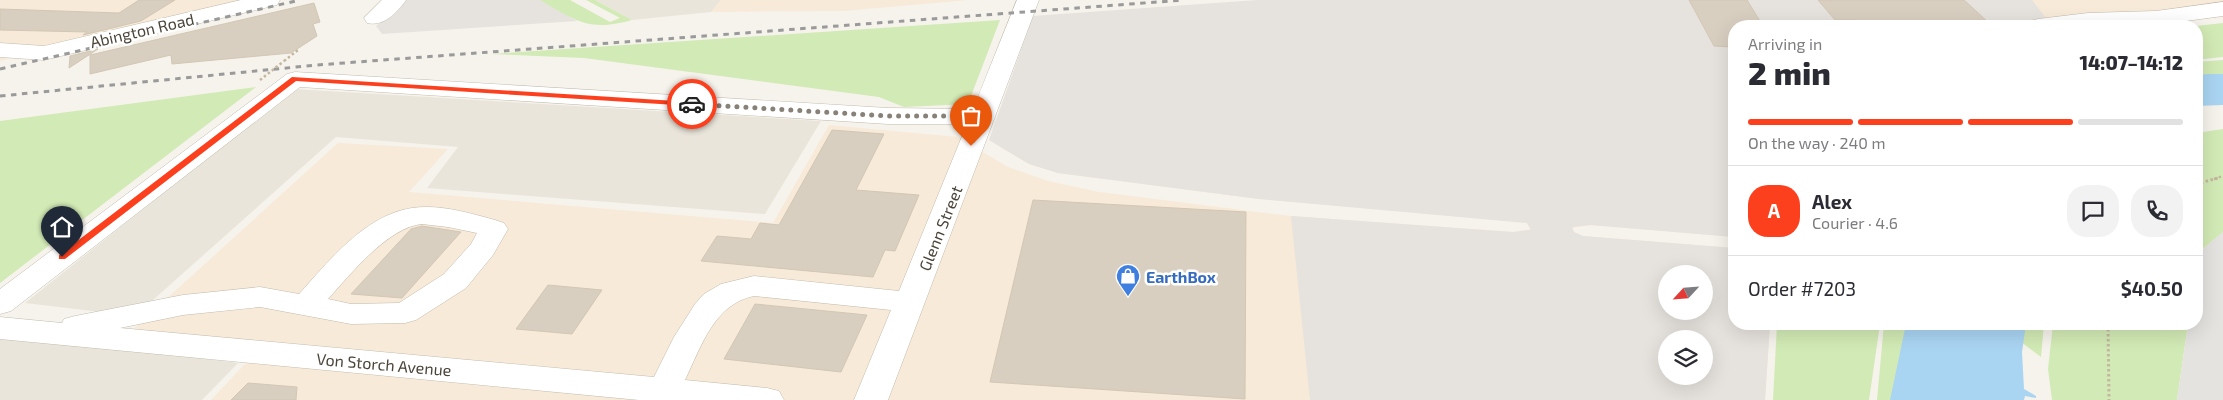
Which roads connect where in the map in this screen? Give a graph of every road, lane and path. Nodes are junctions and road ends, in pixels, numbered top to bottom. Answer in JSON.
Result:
{"nodes":[{"id":1,"x":269,"y":0,"type":"edge"},
{"id":2,"x":395,"y":0,"type":"edge"},
{"id":3,"x":1028,"y":0,"type":"edge"},
{"id":4,"x":2223,"y":9,"type":"edge"},
{"id":5,"x":374,"y":18,"type":"dead end"},
{"id":6,"x":2088,"y":20,"type":"edge"},
{"id":7,"x":0,"y":50,"type":"edge"},
{"id":8,"x":298,"y":50,"type":"dead end"},
{"id":9,"x":289,"y":70,"type":"junction"},
{"id":10,"x":260,"y":80,"type":"dead end"},
{"id":11,"x":981,"y":116,"type":"junction"},
{"id":12,"x":2223,"y":176,"type":"edge"},
{"id":13,"x":2203,"y":182,"type":"edge"},
{"id":14,"x":910,"y":302,"type":"junction"},
{"id":15,"x":0,"y":304,"type":"edge"},
{"id":16,"x":305,"y":306,"type":"junction"},
{"id":17,"x":0,"y":328,"type":"edge"},
{"id":18,"x":2108,"y":330,"type":"edge"},
{"id":19,"x":50,"y":332,"type":"junction"},
{"id":20,"x":664,"y":390,"type":"junction"},
{"id":21,"x":601,"y":392,"type":"edge"},
{"id":22,"x":767,"y":400,"type":"edge"},
{"id":23,"x":871,"y":400,"type":"edge"},
{"id":24,"x":2109,"y":400,"type":"edge"}],
"edges":[{"from":1,"to":7,"type":"street","name":"Abington Road"},
{"from":2,"to":5,"type":"street"},
{"from":3,"to":11,"type":"street","name":"Glenn Street"},
{"from":4,"to":6,"type":"street"},
{"from":8,"to":9,"type":"path"},
{"from":9,"to":10,"type":"path","bridge":true},
{"from":9,"to":11,"type":"street"},
{"from":9,"to":15,"type":"street"},
{"from":11,"to":14,"type":"street","name":"Glenn Street"},
{"from":12,"to":13,"type":"path"},
{"from":14,"to":20,"type":"street"},
{"from":14,"to":23,"type":"street","name":"Glenn Street"},
{"from":16,"to":16,"type":"street"},
{"from":16,"to":19,"type":"street"},
{"from":17,"to":19,"type":"street","name":"Von Storch Avenue"},
{"from":18,"to":24,"type":"path"},
{"from":19,"to":21,"type":"street","name":"Von Storch Avenue"},
{"from":20,"to":21,"type":"street","name":"Von Storch Avenue"},
{"from":20,"to":22,"type":"street","name":"Von Storch Avenue"}]}
